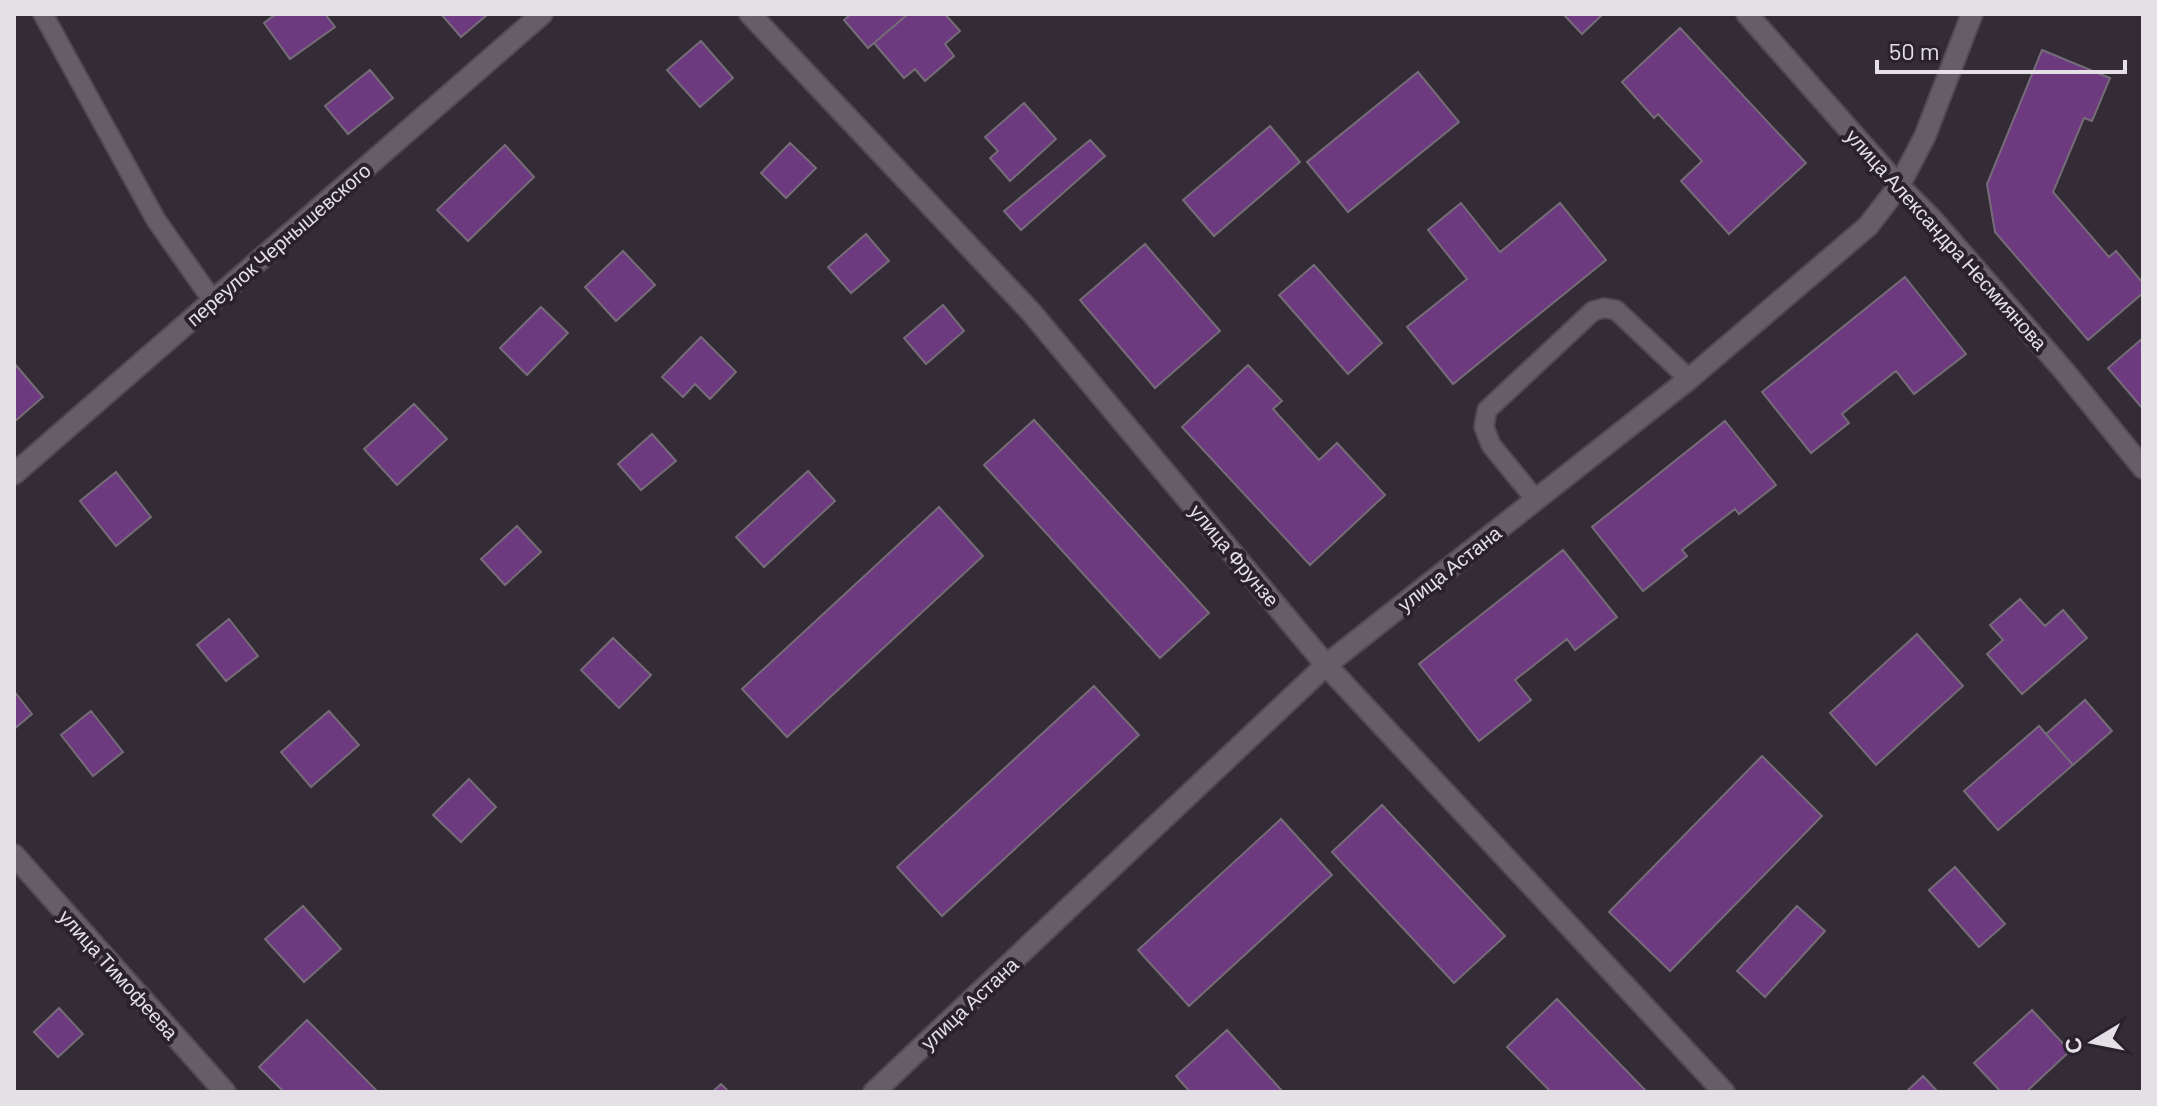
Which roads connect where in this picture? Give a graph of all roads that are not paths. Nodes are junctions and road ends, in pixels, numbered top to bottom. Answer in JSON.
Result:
{"nodes":[{"id":1,"x":43,"y":14,"type":"edge"},
{"id":2,"x":542,"y":14,"type":"edge"},
{"id":3,"x":750,"y":14,"type":"edge"},
{"id":4,"x":1747,"y":14,"type":"edge"},
{"id":5,"x":1972,"y":14,"type":"edge"},
{"id":6,"x":1899,"y":186,"type":"junction"},
{"id":7,"x":213,"y":301,"type":"junction"},
{"id":8,"x":1689,"y":379,"type":"junction"},
{"id":9,"x":2143,"y":468,"type":"edge"},
{"id":10,"x":14,"y":474,"type":"edge"},
{"id":11,"x":1536,"y":500,"type":"junction"},
{"id":12,"x":1326,"y":665,"type":"junction"},
{"id":13,"x":14,"y":855,"type":"edge"},
{"id":14,"x":225,"y":1092,"type":"edge"},
{"id":15,"x":874,"y":1092,"type":"edge"},
{"id":16,"x":1724,"y":1092,"type":"edge"}],
"edges":[{"from":1,"to":7,"type":"lane"},
{"from":2,"to":7,"type":"street","name":"переулок Чернышевского"},
{"from":3,"to":12,"type":"street","name":"улица Фрунзе"},
{"from":4,"to":6,"type":"street","name":"улица Александра Несмиянова"},
{"from":5,"to":6,"type":"street","name":"улица Астана"},
{"from":6,"to":8,"type":"street","name":"улица Астана"},
{"from":6,"to":9,"type":"street","name":"улица Александра Несмиянова"},
{"from":7,"to":10,"type":"street","name":"переулок Чернышевского"},
{"from":8,"to":11,"type":"street","name":"улица Астана"},
{"from":8,"to":11,"type":"lane"},
{"from":11,"to":12,"type":"street","name":"улица Астана"},
{"from":12,"to":15,"type":"street","name":"улица Астана"},
{"from":12,"to":16,"type":"street","name":"улица Фрунзе"},
{"from":13,"to":14,"type":"street","name":"улица Тимофеева"}]}
